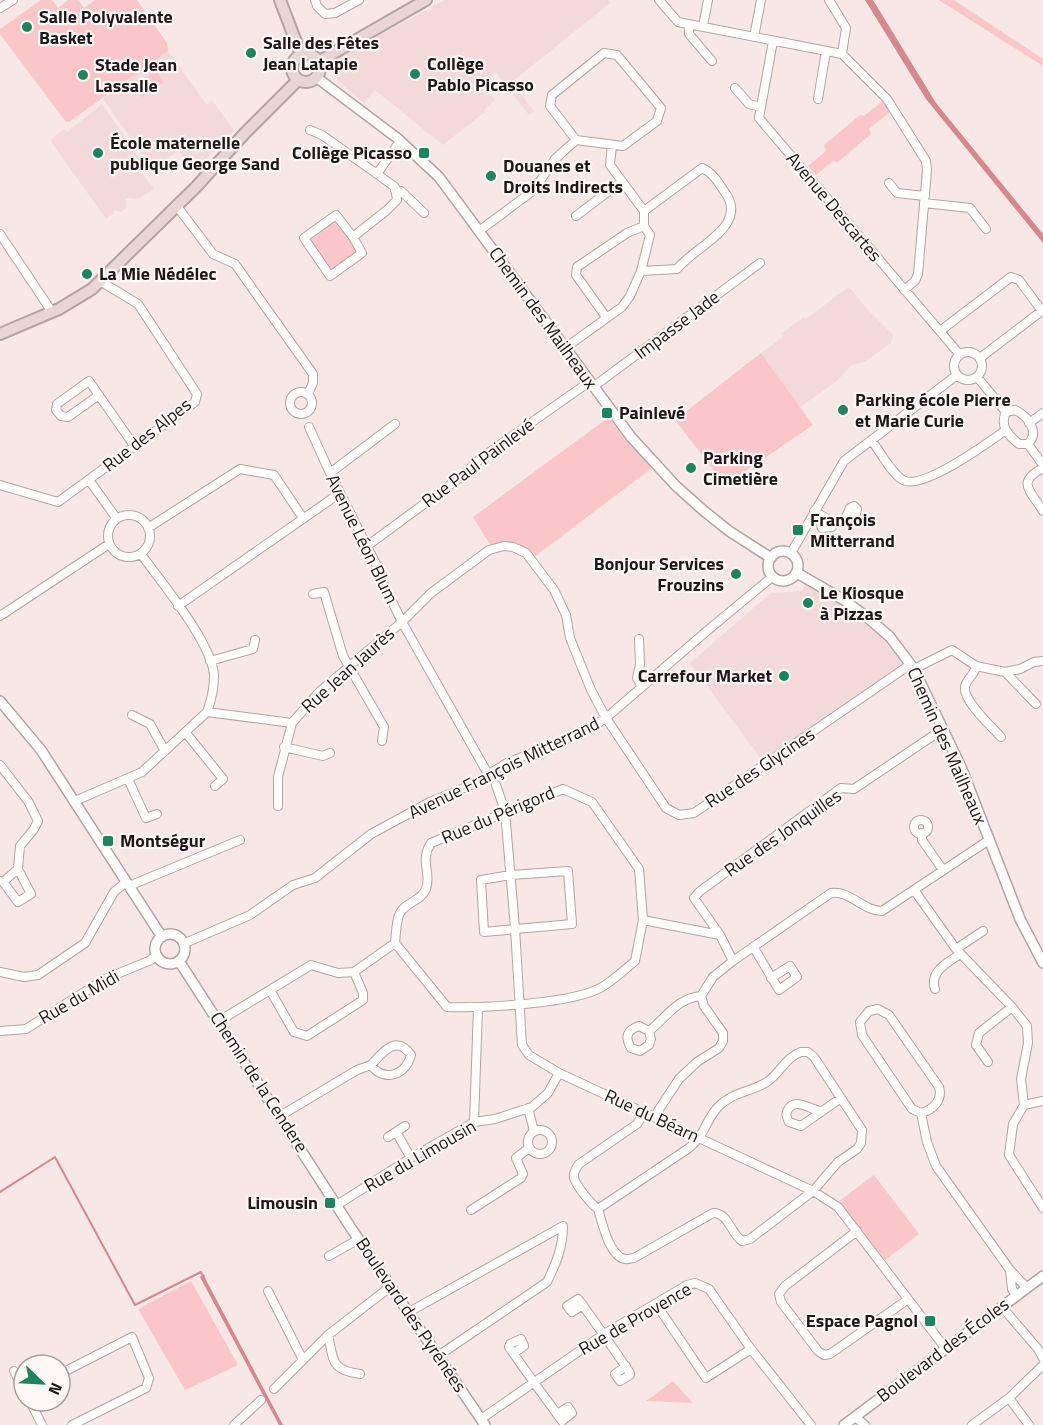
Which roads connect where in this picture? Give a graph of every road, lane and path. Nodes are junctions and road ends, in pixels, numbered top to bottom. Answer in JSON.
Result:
{"nodes":[{"id":1,"x":12,"y":0,"type":"edge"},
{"id":2,"x":280,"y":0,"type":"edge"},
{"id":3,"x":315,"y":0,"type":"edge"},
{"id":4,"x":359,"y":0,"type":"edge"},
{"id":5,"x":426,"y":0,"type":"edge"},
{"id":6,"x":659,"y":0,"type":"edge"},
{"id":7,"x":708,"y":0,"type":"edge"},
{"id":8,"x":761,"y":0,"type":"edge"},
{"id":9,"x":829,"y":0,"type":"edge"},
{"id":10,"x":0,"y":8,"type":"edge"},
{"id":11,"x":689,"y":24,"type":"junction"},
{"id":12,"x":703,"y":26,"type":"junction"},
{"id":13,"x":754,"y":37,"type":"junction"},
{"id":14,"x":773,"y":41,"type":"junction"},
{"id":15,"x":826,"y":51,"type":"junction"},
{"id":16,"x":842,"y":54,"type":"junction"},
{"id":17,"x":301,"y":55,"type":"junction"},
{"id":18,"x":320,"y":58,"type":"junction"},
{"id":19,"x":712,"y":61,"type":"dead end"},
{"id":20,"x":316,"y":77,"type":"junction"},
{"id":21,"x":294,"y":81,"type":"junction"},
{"id":22,"x":735,"y":87,"type":"dead end"},
{"id":23,"x":818,"y":99,"type":"dead end"},
{"id":24,"x":761,"y":107,"type":"junction"},
{"id":25,"x":310,"y":130,"type":"dead end"},
{"id":26,"x":576,"y":140,"type":"junction"},
{"id":27,"x":400,"y":141,"type":"junction"},
{"id":28,"x":612,"y":145,"type":"junction"},
{"id":29,"x":377,"y":174,"type":"junction"},
{"id":30,"x":622,"y":181,"type":"junction"},
{"id":31,"x":889,"y":183,"type":"dead end"},
{"id":32,"x":395,"y":190,"type":"junction"},
{"id":33,"x":925,"y":199,"type":"junction"},
{"id":34,"x":176,"y":205,"type":"junction"},
{"id":35,"x":644,"y":211,"type":"junction"},
{"id":36,"x":424,"y":213,"type":"dead end"},
{"id":37,"x":576,"y":216,"type":"dead end"},
{"id":38,"x":644,"y":226,"type":"junction"},
{"id":39,"x":986,"y":230,"type":"dead end"},
{"id":40,"x":479,"y":231,"type":"junction"},
{"id":41,"x":0,"y":234,"type":"edge"},
{"id":42,"x":353,"y":237,"type":"junction"},
{"id":43,"x":760,"y":262,"type":"dead end"},
{"id":44,"x":641,"y":271,"type":"junction"},
{"id":45,"x":100,"y":282,"type":"junction"},
{"id":46,"x":904,"y":290,"type":"junction"},
{"id":47,"x":1042,"y":311,"type":"edge"},
{"id":48,"x":52,"y":312,"type":"junction"},
{"id":49,"x":606,"y":317,"type":"junction"},
{"id":50,"x":940,"y":331,"type":"junction"},
{"id":51,"x":0,"y":334,"type":"edge"},
{"id":52,"x":565,"y":348,"type":"junction"},
{"id":53,"x":960,"y":355,"type":"junction"},
{"id":54,"x":980,"y":358,"type":"junction"},
{"id":55,"x":957,"y":375,"type":"junction"},
{"id":56,"x":977,"y":377,"type":"junction"},
{"id":57,"x":591,"y":385,"type":"junction"},
{"id":58,"x":308,"y":394,"type":"dead end"},
{"id":59,"x":99,"y":395,"type":"junction"},
{"id":60,"x":1006,"y":412,"type":"junction"},
{"id":61,"x":1043,"y":413,"type":"edge"},
{"id":62,"x":1029,"y":423,"type":"junction"},
{"id":63,"x":395,"y":424,"type":"dead end"},
{"id":64,"x":309,"y":427,"type":"dead end"},
{"id":65,"x":1006,"y":430,"type":"junction"},
{"id":66,"x":871,"y":440,"type":"junction"},
{"id":67,"x":1028,"y":444,"type":"junction"},
{"id":68,"x":135,"y":447,"type":"junction"},
{"id":69,"x":1043,"y":466,"type":"edge"},
{"id":70,"x":330,"y":473,"type":"junction"},
{"id":71,"x":89,"y":480,"type":"junction"},
{"id":72,"x":0,"y":485,"type":"edge"},
{"id":73,"x":340,"y":493,"type":"junction"},
{"id":74,"x":814,"y":511,"type":"junction"},
{"id":75,"x":1043,"y":511,"type":"edge"},
{"id":76,"x":303,"y":518,"type":"junction"},
{"id":77,"x":117,"y":519,"type":"junction"},
{"id":78,"x":844,"y":521,"type":"dead end"},
{"id":79,"x":148,"y":528,"type":"junction"},
{"id":80,"x":109,"y":544,"type":"junction"},
{"id":81,"x":367,"y":546,"type":"junction"},
{"id":82,"x":791,"y":553,"type":"junction"},
{"id":83,"x":141,"y":554,"type":"junction"},
{"id":84,"x":771,"y":558,"type":"junction"},
{"id":85,"x":797,"y":573,"type":"junction"},
{"id":86,"x":772,"y":577,"type":"junction"},
{"id":87,"x":313,"y":594,"type":"dead end"},
{"id":88,"x":178,"y":606,"type":"junction"},
{"id":89,"x":0,"y":616,"type":"edge"},
{"id":90,"x":402,"y":622,"type":"junction"},
{"id":91,"x":639,"y":639,"type":"dead end"},
{"id":92,"x":255,"y":640,"type":"dead end"},
{"id":93,"x":210,"y":661,"type":"junction"},
{"id":94,"x":1043,"y":662,"type":"edge"},
{"id":95,"x":350,"y":666,"type":"junction"},
{"id":96,"x":976,"y":666,"type":"junction"},
{"id":97,"x":913,"y":667,"type":"junction"},
{"id":98,"x":1005,"y":672,"type":"junction"},
{"id":99,"x":642,"y":687,"type":"junction"},
{"id":100,"x":0,"y":701,"type":"edge"},
{"id":101,"x":1036,"y":704,"type":"dead end"},
{"id":102,"x":207,"y":712,"type":"junction"},
{"id":103,"x":132,"y":714,"type":"dead end"},
{"id":104,"x":606,"y":718,"type":"junction"},
{"id":105,"x":292,"y":723,"type":"junction"},
{"id":106,"x":943,"y":729,"type":"junction"},
{"id":107,"x":186,"y":733,"type":"junction"},
{"id":108,"x":1001,"y":737,"type":"dead end"},
{"id":109,"x":382,"y":741,"type":"dead end"},
{"id":110,"x":284,"y":747,"type":"junction"},
{"id":111,"x":165,"y":751,"type":"junction"},
{"id":112,"x":330,"y":753,"type":"dead end"},
{"id":113,"x":0,"y":765,"type":"edge"},
{"id":114,"x":488,"y":774,"type":"junction"},
{"id":115,"x":128,"y":778,"type":"junction"},
{"id":116,"x":496,"y":785,"type":"dead end"},
{"id":117,"x":215,"y":786,"type":"dead end"},
{"id":118,"x":75,"y":801,"type":"junction"},
{"id":119,"x":278,"y":806,"type":"dead end"},
{"id":120,"x":506,"y":811,"type":"junction"},
{"id":121,"x":157,"y":814,"type":"dead end"},
{"id":122,"x":922,"y":833,"type":"dead end"},
{"id":123,"x":240,"y":840,"type":"dead end"},
{"id":124,"x":989,"y":840,"type":"junction"},
{"id":125,"x":18,"y":869,"type":"junction"},
{"id":126,"x":943,"y":870,"type":"junction"},
{"id":127,"x":511,"y":875,"type":"junction"},
{"id":128,"x":2,"y":881,"type":"edge"},
{"id":129,"x":128,"y":884,"type":"junction"},
{"id":130,"x":915,"y":890,"type":"junction"},
{"id":131,"x":643,"y":920,"type":"junction"},
{"id":132,"x":515,"y":928,"type":"junction"},
{"id":133,"x":983,"y":931,"type":"dead end"},
{"id":134,"x":720,"y":935,"type":"junction"},
{"id":135,"x":162,"y":937,"type":"junction"},
{"id":136,"x":395,"y":943,"type":"junction"},
{"id":137,"x":183,"y":944,"type":"junction"},
{"id":138,"x":754,"y":948,"type":"junction"},
{"id":139,"x":958,"y":952,"type":"junction"},
{"id":140,"x":156,"y":955,"type":"junction"},
{"id":141,"x":1042,"y":958,"type":"edge"},
{"id":142,"x":179,"y":961,"type":"junction"},
{"id":143,"x":733,"y":961,"type":"junction"},
{"id":144,"x":0,"y":972,"type":"edge"},
{"id":145,"x":354,"y":972,"type":"junction"},
{"id":146,"x":771,"y":978,"type":"dead end"},
{"id":147,"x":935,"y":989,"type":"dead end"},
{"id":148,"x":270,"y":990,"type":"junction"},
{"id":149,"x":701,"y":996,"type":"junction"},
{"id":150,"x":519,"y":1003,"type":"junction"},
{"id":151,"x":1012,"y":1007,"type":"junction"},
{"id":152,"x":478,"y":1008,"type":"junction"},
{"id":153,"x":219,"y":1021,"type":"junction"},
{"id":154,"x":0,"y":1031,"type":"edge"},
{"id":155,"x":648,"y":1031,"type":"dead end"},
{"id":156,"x":988,"y":1062,"type":"dead end"},
{"id":157,"x":371,"y":1065,"type":"junction"},
{"id":158,"x":560,"y":1073,"type":"junction"},
{"id":159,"x":841,"y":1098,"type":"junction"},
{"id":160,"x":1043,"y":1101,"type":"edge"},
{"id":161,"x":1024,"y":1105,"type":"junction"},
{"id":162,"x":528,"y":1108,"type":"junction"},
{"id":163,"x":821,"y":1111,"type":"dead end"},
{"id":164,"x":644,"y":1113,"type":"junction"},
{"id":165,"x":921,"y":1113,"type":"junction"},
{"id":166,"x":280,"y":1116,"type":"junction"},
{"id":167,"x":654,"y":1117,"type":"junction"},
{"id":168,"x":474,"y":1122,"type":"junction"},
{"id":169,"x":405,"y":1126,"type":"dead end"},
{"id":170,"x":534,"y":1131,"type":"junction"},
{"id":171,"x":396,"y":1132,"type":"junction"},
{"id":172,"x":388,"y":1137,"type":"dead end"},
{"id":173,"x":700,"y":1139,"type":"junction"},
{"id":174,"x":529,"y":1148,"type":"junction"},
{"id":175,"x":411,"y":1158,"type":"junction"},
{"id":176,"x":813,"y":1191,"type":"junction"},
{"id":177,"x":338,"y":1205,"type":"junction"},
{"id":178,"x":1043,"y":1208,"type":"edge"},
{"id":179,"x":598,"y":1209,"type":"junction"},
{"id":180,"x":471,"y":1210,"type":"dead end"},
{"id":181,"x":857,"y":1231,"type":"junction"},
{"id":182,"x":359,"y":1239,"type":"junction"},
{"id":183,"x":328,"y":1256,"type":"dead end"},
{"id":184,"x":1010,"y":1270,"type":"junction"},
{"id":185,"x":1043,"y":1276,"type":"edge"},
{"id":186,"x":390,"y":1287,"type":"junction"},
{"id":187,"x":1027,"y":1288,"type":"junction"},
{"id":188,"x":268,"y":1291,"type":"dead end"},
{"id":189,"x":1016,"y":1296,"type":"junction"},
{"id":190,"x":908,"y":1300,"type":"junction"},
{"id":191,"x":656,"y":1304,"type":"junction"},
{"id":192,"x":583,"y":1305,"type":"dead end"},
{"id":193,"x":1002,"y":1307,"type":"junction"},
{"id":194,"x":409,"y":1312,"type":"junction"},
{"id":195,"x":604,"y":1334,"type":"junction"},
{"id":196,"x":328,"y":1335,"type":"junction"},
{"id":197,"x":752,"y":1349,"type":"junction"},
{"id":198,"x":946,"y":1349,"type":"junction"},
{"id":199,"x":514,"y":1353,"type":"dead end"},
{"id":200,"x":438,"y":1356,"type":"junction"},
{"id":201,"x":1043,"y":1358,"type":"edge"},
{"id":202,"x":303,"y":1360,"type":"junction"},
{"id":203,"x":1043,"y":1365,"type":"edge"},
{"id":204,"x":626,"y":1366,"type":"dead end"},
{"id":205,"x":72,"y":1368,"type":"edge"},
{"id":206,"x":360,"y":1374,"type":"dead end"},
{"id":207,"x":534,"y":1383,"type":"junction"},
{"id":208,"x":273,"y":1389,"type":"dead end"},
{"id":209,"x":1009,"y":1398,"type":"junction"},
{"id":210,"x":261,"y":1400,"type":"dead end"},
{"id":211,"x":557,"y":1414,"type":"dead end"},
{"id":212,"x":855,"y":1417,"type":"junction"},
{"id":213,"x":483,"y":1422,"type":"edge"},
{"id":214,"x":72,"y":1425,"type":"edge"},
{"id":215,"x":234,"y":1425,"type":"edge"},
{"id":216,"x":811,"y":1425,"type":"edge"},
{"id":217,"x":844,"y":1425,"type":"edge"},
{"id":218,"x":865,"y":1425,"type":"edge"},
{"id":219,"x":972,"y":1425,"type":"edge"},
{"id":220,"x":1029,"y":1425,"type":"edge"}],
"edges":[{"from":1,"to":10,"type":"street"},
{"from":2,"to":17,"type":"main road"},
{"from":3,"to":4,"type":"street"},
{"from":5,"to":18,"type":"main road"},
{"from":6,"to":11,"type":"street"},
{"from":7,"to":12,"type":"street"},
{"from":8,"to":13,"type":"street"},
{"from":9,"to":16,"type":"street"},
{"from":11,"to":12,"type":"street"},
{"from":11,"to":19,"type":"street"},
{"from":12,"to":13,"type":"street"},
{"from":13,"to":14,"type":"street"},
{"from":14,"to":15,"type":"street"},
{"from":14,"to":24,"type":"street"},
{"from":15,"to":16,"type":"street"},
{"from":15,"to":23,"type":"street"},
{"from":16,"to":33,"type":"street"},
{"from":17,"to":18,"type":"main road"},
{"from":17,"to":21,"type":"main road"},
{"from":18,"to":20,"type":"main road"},
{"from":20,"to":21,"type":"main road"},
{"from":20,"to":27,"type":"street","name":"Chemin des Mailheaux"},
{"from":21,"to":34,"type":"main road"},
{"from":22,"to":24,"type":"street"},
{"from":24,"to":46,"type":"street","name":"Avenue Descartes"},
{"from":25,"to":29,"type":"street"},
{"from":26,"to":28,"type":"street"},
{"from":26,"to":28,"type":"street"},
{"from":26,"to":40,"type":"street"},
{"from":27,"to":29,"type":"street"},
{"from":27,"to":40,"type":"street","name":"Chemin des Mailheaux"},
{"from":28,"to":30,"type":"street"},
{"from":29,"to":32,"type":"street"},
{"from":30,"to":35,"type":"street"},
{"from":30,"to":37,"type":"street"},
{"from":31,"to":33,"type":"street"},
{"from":32,"to":36,"type":"street"},
{"from":32,"to":42,"type":"street"},
{"from":33,"to":39,"type":"street"},
{"from":33,"to":46,"type":"street"},
{"from":34,"to":45,"type":"main road"},
{"from":34,"to":58,"type":"street"},
{"from":35,"to":38,"type":"street"},
{"from":35,"to":44,"type":"street"},
{"from":38,"to":44,"type":"street"},
{"from":38,"to":49,"type":"street"},
{"from":40,"to":52,"type":"street","name":"Chemin des Mailheaux"},
{"from":41,"to":48,"type":"street"},
{"from":42,"to":42,"type":"street"},
{"from":43,"to":57,"type":"street","name":"Impasse Jade"},
{"from":44,"to":49,"type":"street"},
{"from":45,"to":48,"type":"main road"},
{"from":45,"to":68,"type":"street","name":"Rue des Alpes"},
{"from":46,"to":50,"type":"street","name":"Avenue Descartes"},
{"from":47,"to":50,"type":"street"},
{"from":47,"to":54,"type":"street"},
{"from":48,"to":51,"type":"main road"},
{"from":49,"to":52,"type":"street"},
{"from":50,"to":53,"type":"street","name":"Avenue Descartes"},
{"from":52,"to":57,"type":"street","name":"Chemin des Mailheaux"},
{"from":53,"to":54,"type":"street"},
{"from":53,"to":55,"type":"street"},
{"from":54,"to":56,"type":"street"},
{"from":55,"to":56,"type":"street"},
{"from":55,"to":66,"type":"street"},
{"from":56,"to":60,"type":"street"},
{"from":57,"to":81,"type":"street","name":"Rue Paul Painlevé"},
{"from":57,"to":84,"type":"street","name":"Chemin des Mailheaux"},
{"from":59,"to":59,"type":"street"},
{"from":59,"to":68,"type":"street"},
{"from":60,"to":62,"type":"street"},
{"from":60,"to":65,"type":"street"},
{"from":61,"to":62,"type":"street"},
{"from":62,"to":67,"type":"street"},
{"from":63,"to":70,"type":"street"},
{"from":64,"to":70,"type":"street","name":"Avenue Léon Blum"},
{"from":65,"to":66,"type":"street"},
{"from":65,"to":67,"type":"street"},
{"from":66,"to":74,"type":"street"},
{"from":67,"to":69,"type":"street"},
{"from":68,"to":71,"type":"street","name":"Rue des Alpes"},
{"from":69,"to":75,"type":"street"},
{"from":70,"to":73,"type":"street","name":"Avenue Léon Blum"},
{"from":71,"to":72,"type":"street","name":"Rue des Alpes"},
{"from":71,"to":77,"type":"street"},
{"from":73,"to":76,"type":"street"},
{"from":73,"to":81,"type":"street","name":"Avenue Léon Blum"},
{"from":74,"to":78,"type":"street"},
{"from":74,"to":82,"type":"street"},
{"from":76,"to":79,"type":"street"},
{"from":76,"to":88,"type":"street"},
{"from":77,"to":79,"type":"street"},
{"from":77,"to":80,"type":"street"},
{"from":79,"to":83,"type":"street"},
{"from":80,"to":83,"type":"street"},
{"from":80,"to":89,"type":"street"},
{"from":81,"to":90,"type":"street","name":"Avenue Léon Blum"},
{"from":82,"to":84,"type":"street"},
{"from":82,"to":85,"type":"street"},
{"from":83,"to":88,"type":"street"},
{"from":84,"to":86,"type":"street"},
{"from":85,"to":86,"type":"street"},
{"from":85,"to":97,"type":"street","name":"Chemin des Mailheaux"},
{"from":86,"to":99,"type":"street","name":"Avenue François Mitterrand"},
{"from":87,"to":95,"type":"street"},
{"from":88,"to":93,"type":"street"},
{"from":90,"to":95,"type":"street","name":"Rue Jean Jaurès"},
{"from":90,"to":104,"type":"street","name":"Rue Jean Jaurès"},
{"from":90,"to":114,"type":"street","name":"Avenue Léon Blum"},
{"from":91,"to":99,"type":"street"},
{"from":92,"to":93,"type":"street"},
{"from":93,"to":102,"type":"street"},
{"from":94,"to":98,"type":"street"},
{"from":95,"to":105,"type":"street","name":"Rue Jean Jaurès"},
{"from":95,"to":109,"type":"street"},
{"from":96,"to":97,"type":"street","name":"Rue des Glycines"},
{"from":96,"to":98,"type":"street"},
{"from":96,"to":108,"type":"street"},
{"from":97,"to":104,"type":"street","name":"Rue des Glycines"},
{"from":97,"to":106,"type":"street","name":"Chemin des Mailheaux"},
{"from":98,"to":101,"type":"street"},
{"from":99,"to":104,"type":"street","name":"Avenue François Mitterrand"},
{"from":100,"to":118,"type":"street"},
{"from":102,"to":105,"type":"street","name":"Rue Jean Jaurès"},
{"from":102,"to":107,"type":"street"},
{"from":103,"to":111,"type":"street"},
{"from":104,"to":114,"type":"street","name":"Avenue François Mitterrand"},
{"from":105,"to":110,"type":"street"},
{"from":106,"to":124,"type":"street","name":"Chemin des Mailheaux"},
{"from":106,"to":134,"type":"street","name":"Rue des Jonquilles"},
{"from":107,"to":111,"type":"street"},
{"from":107,"to":117,"type":"street"},
{"from":110,"to":112,"type":"street"},
{"from":110,"to":119,"type":"street"},
{"from":111,"to":115,"type":"street"},
{"from":113,"to":125,"type":"street"},
{"from":114,"to":137,"type":"street","name":"Avenue François Mitterrand"},
{"from":115,"to":118,"type":"street"},
{"from":115,"to":121,"type":"street"},
{"from":116,"to":120,"type":"street","name":"Rue du Béarn"},
{"from":118,"to":129,"type":"street"},
{"from":120,"to":127,"type":"street","name":"Rue du Béarn"},
{"from":120,"to":131,"type":"street","name":"Rue du Périgord"},
{"from":120,"to":136,"type":"street","name":"Rue du Périgord"},
{"from":122,"to":126,"type":"street"},
{"from":123,"to":129,"type":"street"},
{"from":124,"to":126,"type":"street"},
{"from":124,"to":141,"type":"street","name":"Chemin des Mailheaux"},
{"from":125,"to":128,"type":"street"},
{"from":125,"to":128,"type":"street"},
{"from":126,"to":130,"type":"street"},
{"from":127,"to":132,"type":"street","name":"Rue du Béarn"},
{"from":127,"to":132,"type":"street"},
{"from":127,"to":132,"type":"street"},
{"from":129,"to":135,"type":"street"},
{"from":129,"to":144,"type":"street"},
{"from":130,"to":138,"type":"street"},
{"from":130,"to":139,"type":"street"},
{"from":131,"to":134,"type":"street"},
{"from":131,"to":150,"type":"street","name":"Rue du Périgord"},
{"from":132,"to":150,"type":"street","name":"Rue du Béarn"},
{"from":133,"to":139,"type":"street"},
{"from":134,"to":143,"type":"street"},
{"from":135,"to":137,"type":"street"},
{"from":135,"to":140,"type":"street"},
{"from":136,"to":145,"type":"street"},
{"from":136,"to":152,"type":"street","name":"Rue du Périgord"},
{"from":137,"to":142,"type":"street"},
{"from":138,"to":143,"type":"street"},
{"from":138,"to":146,"type":"street"},
{"from":139,"to":147,"type":"street"},
{"from":139,"to":151,"type":"street"},
{"from":140,"to":142,"type":"street"},
{"from":140,"to":154,"type":"street","name":"Rue du Midi"},
{"from":142,"to":153,"type":"street","name":"Chemin de la Cendere"},
{"from":143,"to":149,"type":"street"},
{"from":145,"to":148,"type":"street"},
{"from":145,"to":148,"type":"street"},
{"from":148,"to":153,"type":"street"},
{"from":149,"to":155,"type":"street"},
{"from":149,"to":167,"type":"street"},
{"from":150,"to":152,"type":"street","name":"Rue du Périgord"},
{"from":150,"to":158,"type":"street","name":"Rue du Béarn"},
{"from":151,"to":156,"type":"street"},
{"from":151,"to":161,"type":"street"},
{"from":152,"to":168,"type":"street"},
{"from":153,"to":166,"type":"street","name":"Chemin de la Cendere"},
{"from":157,"to":157,"type":"street"},
{"from":157,"to":166,"type":"street"},
{"from":158,"to":162,"type":"street","name":"Rue du Limousin"},
{"from":158,"to":164,"type":"street","name":"Rue du Béarn"},
{"from":159,"to":163,"type":"street"},
{"from":159,"to":173,"type":"street"},
{"from":159,"to":176,"type":"street"},
{"from":160,"to":161,"type":"street"},
{"from":161,"to":178,"type":"street"},
{"from":162,"to":168,"type":"street","name":"Rue du Limousin"},
{"from":162,"to":170,"type":"street"},
{"from":164,"to":167,"type":"street","name":"Rue du Béarn"},
{"from":164,"to":179,"type":"street"},
{"from":165,"to":165,"type":"street"},
{"from":165,"to":184,"type":"street"},
{"from":166,"to":177,"type":"street","name":"Chemin de la Cendere"},
{"from":167,"to":173,"type":"street","name":"Rue du Béarn"},
{"from":168,"to":175,"type":"street","name":"Rue du Limousin"},
{"from":169,"to":171,"type":"street"},
{"from":170,"to":174,"type":"street"},
{"from":170,"to":174,"type":"street"},
{"from":171,"to":172,"type":"street"},
{"from":171,"to":175,"type":"street"},
{"from":173,"to":176,"type":"street","name":"Rue du Béarn"},
{"from":173,"to":179,"type":"street"},
{"from":174,"to":180,"type":"street"},
{"from":175,"to":177,"type":"street","name":"Rue du Limousin"},
{"from":176,"to":179,"type":"street"},
{"from":176,"to":181,"type":"street","name":"Rue du Béarn"},
{"from":177,"to":182,"type":"street","name":"Boulevard des Pyrénées"},
{"from":181,"to":190,"type":"street","name":"Rue du Béarn"},
{"from":181,"to":190,"type":"street"},
{"from":182,"to":183,"type":"street"},
{"from":182,"to":186,"type":"street","name":"Boulevard des Pyrénées"},
{"from":184,"to":187,"type":"street"},
{"from":184,"to":189,"type":"street"},
{"from":185,"to":187,"type":"street","name":"Boulevard des Écoles"},
{"from":186,"to":194,"type":"street","name":"Boulevard des Pyrénées"},
{"from":186,"to":196,"type":"street"},
{"from":187,"to":189,"type":"street","name":"Boulevard des Écoles"},
{"from":188,"to":202,"type":"street"},
{"from":189,"to":193,"type":"street","name":"Boulevard des Écoles"},
{"from":190,"to":198,"type":"street","name":"Rue du Béarn"},
{"from":191,"to":195,"type":"street","name":"Rue de Provence"},
{"from":191,"to":197,"type":"street","name":"Rue de Provence"},
{"from":191,"to":197,"type":"street"},
{"from":192,"to":195,"type":"street"},
{"from":193,"to":198,"type":"street","name":"Boulevard des Écoles"},
{"from":193,"to":201,"type":"street"},
{"from":194,"to":200,"type":"street","name":"Boulevard des Pyrénées"},
{"from":194,"to":200,"type":"street"},
{"from":195,"to":204,"type":"street"},
{"from":195,"to":207,"type":"street","name":"Rue de Provence"},
{"from":196,"to":202,"type":"street"},
{"from":196,"to":206,"type":"street"},
{"from":197,"to":216,"type":"street","name":"Rue de Provence"},
{"from":198,"to":212,"type":"street","name":"Boulevard des Écoles"},
{"from":199,"to":207,"type":"street"},
{"from":200,"to":213,"type":"street","name":"Boulevard des Pyrénées"},
{"from":202,"to":208,"type":"street"},
{"from":203,"to":209,"type":"street"},
{"from":205,"to":214,"type":"street"},
{"from":207,"to":211,"type":"street"},
{"from":207,"to":213,"type":"street","name":"Rue de Provence"},
{"from":209,"to":219,"type":"street"},
{"from":209,"to":220,"type":"street"},
{"from":210,"to":215,"type":"street"},
{"from":212,"to":217,"type":"street","name":"Boulevard des Écoles"},
{"from":212,"to":218,"type":"street"}]}
